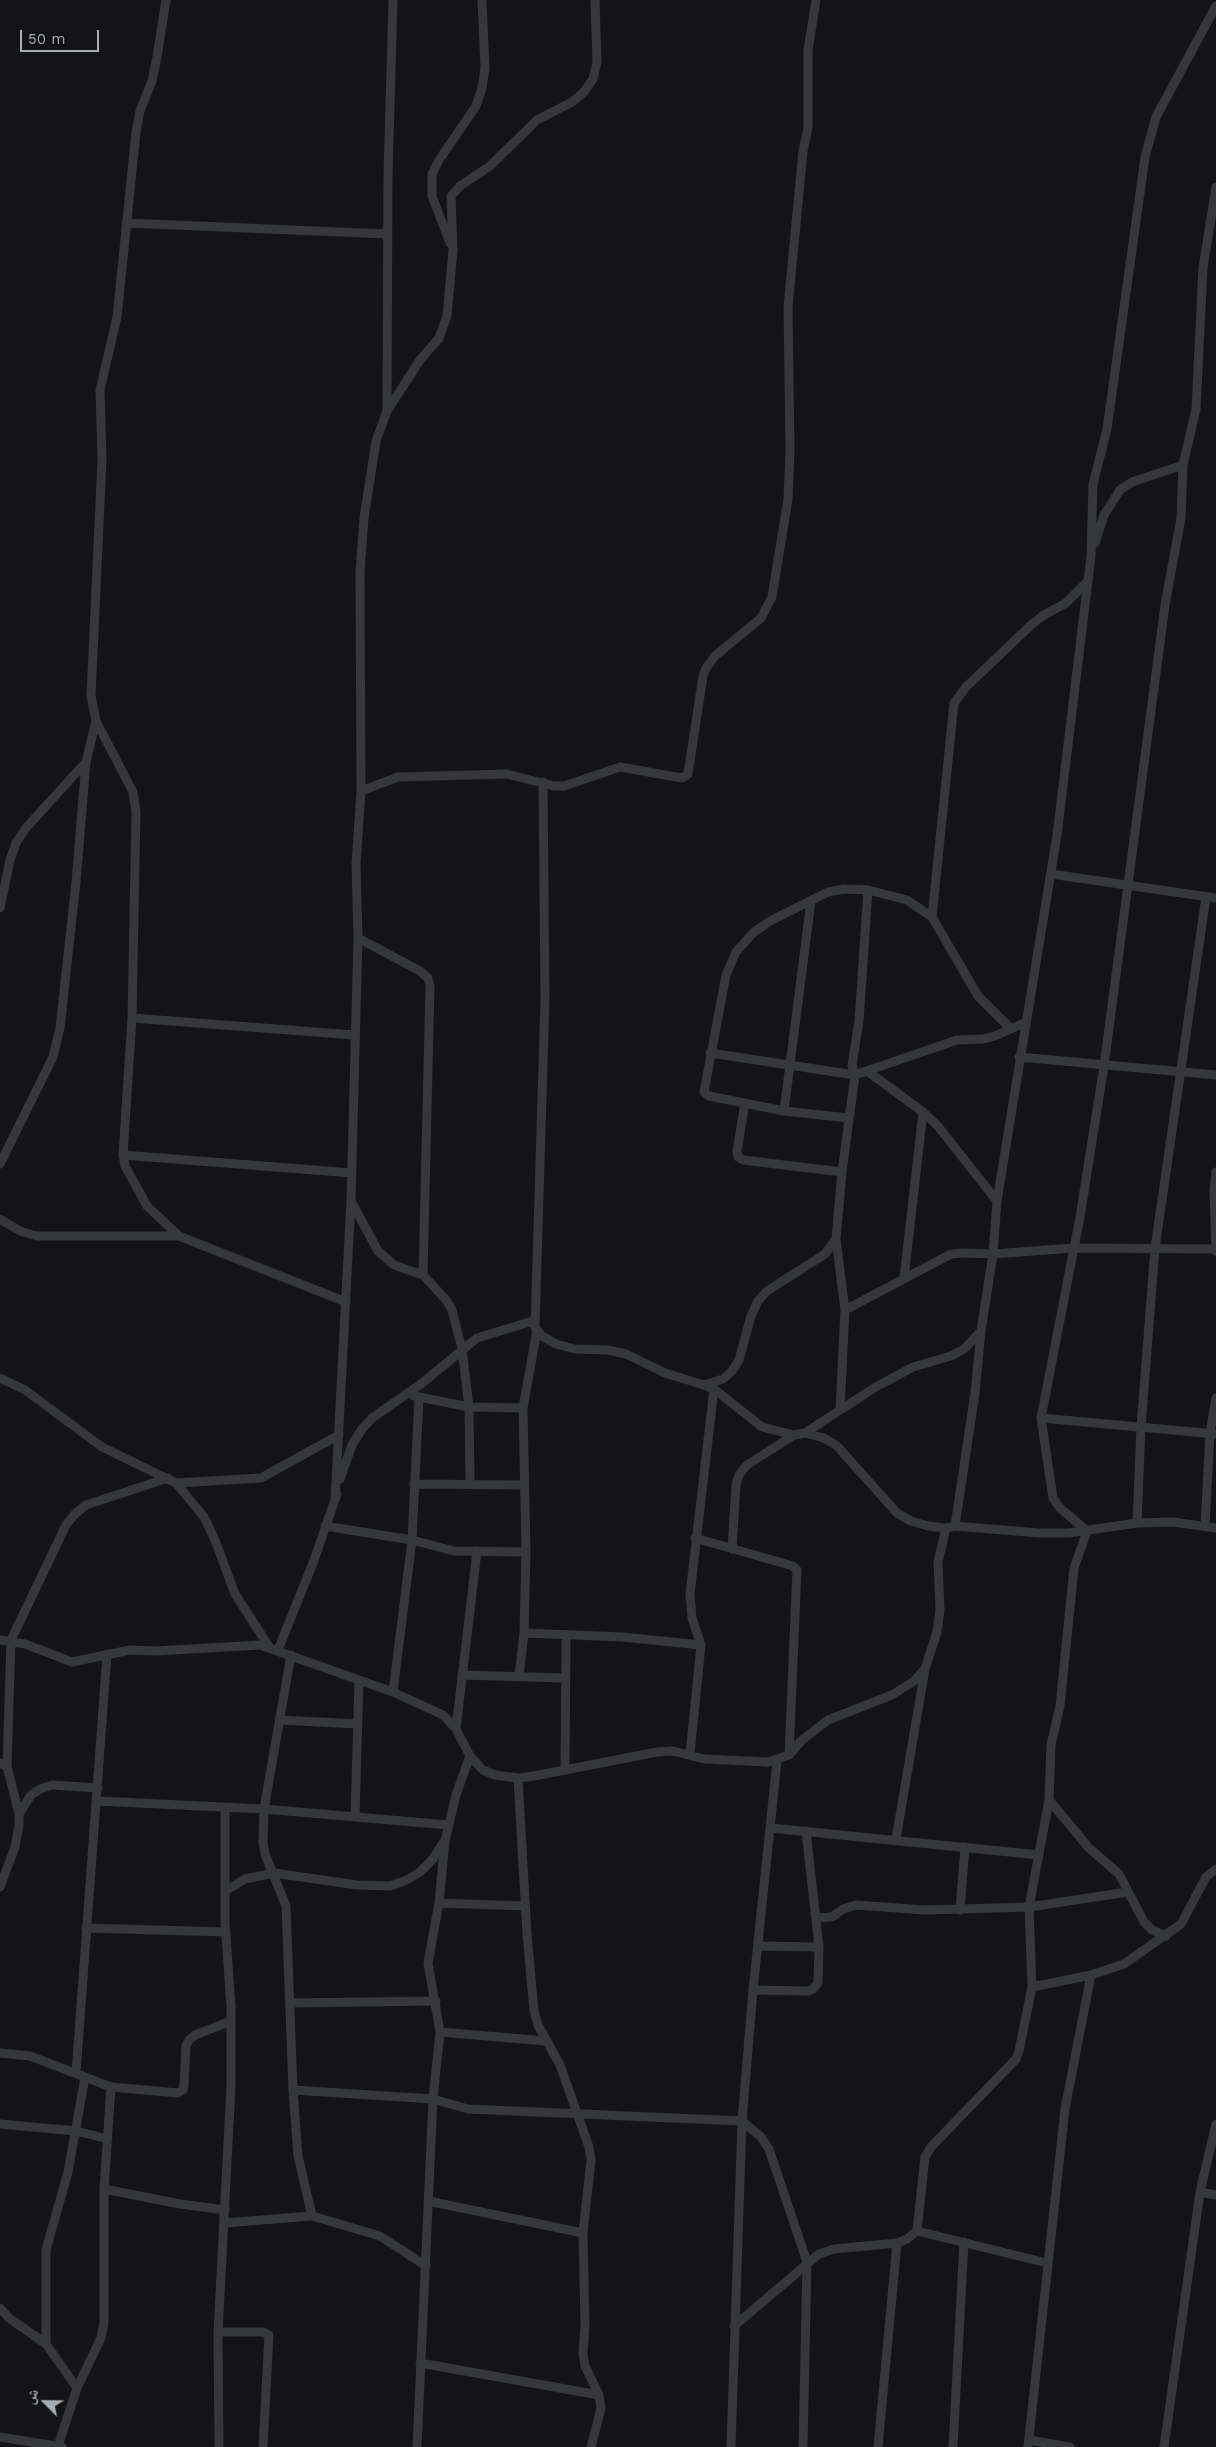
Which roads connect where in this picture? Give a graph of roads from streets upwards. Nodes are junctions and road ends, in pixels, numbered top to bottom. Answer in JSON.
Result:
{"nodes":[{"id":1,"x":166,"y":0,"type":"edge"},
{"id":2,"x":392,"y":0,"type":"edge"},
{"id":3,"x":482,"y":0,"type":"edge"},
{"id":4,"x":596,"y":0,"type":"edge"},
{"id":5,"x":816,"y":0,"type":"edge"},
{"id":6,"x":1216,"y":6,"type":"edge"},
{"id":7,"x":1216,"y":187,"type":"edge"},
{"id":8,"x":126,"y":223,"type":"junction"},
{"id":9,"x":387,"y":234,"type":"junction"},
{"id":10,"x":453,"y":250,"type":"junction"},
{"id":11,"x":387,"y":411,"type":"junction"},
{"id":12,"x":1183,"y":465,"type":"junction"},
{"id":13,"x":1091,"y":556,"type":"junction"},
{"id":14,"x":1088,"y":582,"type":"junction"},
{"id":15,"x":96,"y":722,"type":"junction"},
{"id":16,"x":86,"y":762,"type":"junction"},
{"id":17,"x":543,"y":782,"type":"junction"},
{"id":18,"x":362,"y":791,"type":"junction"},
{"id":19,"x":1052,"y":874,"type":"junction"},
{"id":20,"x":1128,"y":886,"type":"junction"},
{"id":21,"x":868,"y":890,"type":"junction"},
{"id":22,"x":1211,"y":897,"type":"edge"},
{"id":23,"x":811,"y":900,"type":"junction"},
{"id":24,"x":0,"y":908,"type":"edge"},
{"id":25,"x":932,"y":917,"type":"junction"},
{"id":26,"x":358,"y":938,"type":"junction"},
{"id":27,"x":132,"y":1018,"type":"junction"},
{"id":28,"x":1026,"y":1022,"type":"junction"},
{"id":29,"x":1011,"y":1029,"type":"junction"},
{"id":30,"x":354,"y":1035,"type":"junction"},
{"id":31,"x":710,"y":1053,"type":"junction"},
{"id":32,"x":1019,"y":1057,"type":"junction"},
{"id":33,"x":790,"y":1066,"type":"junction"},
{"id":34,"x":1104,"y":1066,"type":"junction"},
{"id":35,"x":867,"y":1071,"type":"junction"},
{"id":36,"x":1182,"y":1072,"type":"junction"},
{"id":37,"x":1216,"y":1075,"type":"edge"},
{"id":38,"x":855,"y":1076,"type":"junction"},
{"id":39,"x":745,"y":1103,"type":"junction"},
{"id":40,"x":784,"y":1111,"type":"junction"},
{"id":41,"x":924,"y":1112,"type":"junction"},
{"id":42,"x":849,"y":1118,"type":"junction"},
{"id":43,"x":123,"y":1155,"type":"junction"},
{"id":44,"x":0,"y":1164,"type":"edge"},
{"id":45,"x":842,"y":1172,"type":"junction"},
{"id":46,"x":1216,"y":1172,"type":"edge"},
{"id":47,"x":352,"y":1173,"type":"junction"},
{"id":48,"x":351,"y":1200,"type":"junction"},
{"id":49,"x":997,"y":1201,"type":"junction"},
{"id":50,"x":0,"y":1219,"type":"edge"},
{"id":51,"x":179,"y":1236,"type":"junction"},
{"id":52,"x":836,"y":1239,"type":"junction"},
{"id":53,"x":1074,"y":1248,"type":"junction"},
{"id":54,"x":1155,"y":1248,"type":"junction"},
{"id":55,"x":1216,"y":1250,"type":"edge"},
{"id":56,"x":993,"y":1254,"type":"junction"},
{"id":57,"x":423,"y":1275,"type":"junction"},
{"id":58,"x":904,"y":1278,"type":"junction"},
{"id":59,"x":346,"y":1302,"type":"junction"},
{"id":60,"x":845,"y":1310,"type":"junction"},
{"id":61,"x":535,"y":1326,"type":"junction"},
{"id":62,"x":980,"y":1331,"type":"junction"},
{"id":63,"x":462,"y":1349,"type":"junction"},
{"id":64,"x":0,"y":1378,"type":"edge"},
{"id":65,"x":704,"y":1385,"type":"junction"},
{"id":66,"x":714,"y":1390,"type":"junction"},
{"id":67,"x":405,"y":1394,"type":"junction"},
{"id":68,"x":419,"y":1397,"type":"junction"},
{"id":69,"x":1216,"y":1398,"type":"edge"},
{"id":70,"x":469,"y":1407,"type":"junction"},
{"id":71,"x":523,"y":1408,"type":"junction"},
{"id":72,"x":840,"y":1409,"type":"junction"},
{"id":73,"x":1041,"y":1418,"type":"junction"},
{"id":74,"x":1141,"y":1427,"type":"junction"},
{"id":75,"x":805,"y":1433,"type":"junction"},
{"id":76,"x":1213,"y":1434,"type":"edge"},
{"id":77,"x":339,"y":1435,"type":"junction"},
{"id":78,"x":794,"y":1435,"type":"junction"},
{"id":79,"x":172,"y":1480,"type":"junction"},
{"id":80,"x":470,"y":1483,"type":"junction"},
{"id":81,"x":414,"y":1484,"type":"junction"},
{"id":82,"x":524,"y":1485,"type":"junction"},
{"id":83,"x":335,"y":1500,"type":"junction"},
{"id":84,"x":1137,"y":1523,"type":"junction"},
{"id":85,"x":325,"y":1526,"type":"junction"},
{"id":86,"x":1205,"y":1526,"type":"junction"},
{"id":87,"x":950,"y":1527,"type":"junction"},
{"id":88,"x":1216,"y":1528,"type":"edge"},
{"id":89,"x":1087,"y":1531,"type":"junction"},
{"id":90,"x":695,"y":1538,"type":"junction"},
{"id":91,"x":412,"y":1540,"type":"junction"},
{"id":92,"x":732,"y":1548,"type":"junction"},
{"id":93,"x":477,"y":1551,"type":"junction"},
{"id":94,"x":526,"y":1552,"type":"junction"},
{"id":95,"x":524,"y":1633,"type":"junction"},
{"id":96,"x":566,"y":1636,"type":"junction"},
{"id":97,"x":0,"y":1640,"type":"edge"},
{"id":98,"x":11,"y":1640,"type":"junction"},
{"id":99,"x":701,"y":1645,"type":"junction"},
{"id":100,"x":274,"y":1649,"type":"junction"},
{"id":101,"x":108,"y":1654,"type":"junction"},
{"id":102,"x":291,"y":1655,"type":"junction"},
{"id":103,"x":925,"y":1669,"type":"junction"},
{"id":104,"x":462,"y":1675,"type":"junction"},
{"id":105,"x":519,"y":1676,"type":"junction"},
{"id":106,"x":564,"y":1678,"type":"junction"},
{"id":107,"x":359,"y":1680,"type":"junction"},
{"id":108,"x":393,"y":1692,"type":"junction"},
{"id":109,"x":279,"y":1720,"type":"junction"},
{"id":110,"x":358,"y":1724,"type":"junction"},
{"id":111,"x":456,"y":1729,"type":"junction"},
{"id":112,"x":690,"y":1754,"type":"junction"},
{"id":113,"x":789,"y":1755,"type":"junction"},
{"id":114,"x":470,"y":1756,"type":"junction"},
{"id":115,"x":777,"y":1761,"type":"junction"},
{"id":116,"x":4,"y":1764,"type":"edge"},
{"id":117,"x":565,"y":1769,"type":"junction"},
{"id":118,"x":518,"y":1778,"type":"junction"},
{"id":119,"x":98,"y":1788,"type":"junction"},
{"id":120,"x":1049,"y":1800,"type":"junction"},
{"id":121,"x":97,"y":1801,"type":"junction"},
{"id":122,"x":225,"y":1808,"type":"junction"},
{"id":123,"x":264,"y":1809,"type":"junction"},
{"id":124,"x":20,"y":1814,"type":"junction"},
{"id":125,"x":355,"y":1817,"type":"junction"},
{"id":126,"x":448,"y":1825,"type":"junction"},
{"id":127,"x":771,"y":1828,"type":"junction"},
{"id":128,"x":806,"y":1831,"type":"junction"},
{"id":129,"x":896,"y":1839,"type":"junction"},
{"id":130,"x":445,"y":1840,"type":"junction"},
{"id":131,"x":965,"y":1847,"type":"junction"},
{"id":132,"x":1039,"y":1854,"type":"junction"},
{"id":133,"x":1216,"y":1868,"type":"edge"},
{"id":134,"x":274,"y":1873,"type":"junction"},
{"id":135,"x":0,"y":1888,"type":"edge"},
{"id":136,"x":227,"y":1890,"type":"junction"},
{"id":137,"x":1128,"y":1892,"type":"junction"},
{"id":138,"x":439,"y":1903,"type":"junction"},
{"id":139,"x":525,"y":1906,"type":"junction"},
{"id":140,"x":1029,"y":1907,"type":"junction"},
{"id":141,"x":960,"y":1910,"type":"junction"},
{"id":142,"x":816,"y":1918,"type":"junction"},
{"id":143,"x":86,"y":1928,"type":"junction"},
{"id":144,"x":226,"y":1932,"type":"junction"},
{"id":145,"x":1166,"y":1936,"type":"junction"},
{"id":146,"x":758,"y":1946,"type":"junction"},
{"id":147,"x":819,"y":1947,"type":"junction"},
{"id":148,"x":1091,"y":1975,"type":"junction"},
{"id":149,"x":1032,"y":1987,"type":"junction"},
{"id":150,"x":753,"y":1990,"type":"junction"},
{"id":151,"x":436,"y":2001,"type":"junction"},
{"id":152,"x":291,"y":2003,"type":"junction"},
{"id":153,"x":231,"y":2021,"type":"junction"},
{"id":154,"x":440,"y":2032,"type":"junction"},
{"id":155,"x":546,"y":2041,"type":"junction"},
{"id":156,"x":0,"y":2053,"type":"edge"},
{"id":157,"x":76,"y":2073,"type":"junction"},
{"id":158,"x":85,"y":2076,"type":"junction"},
{"id":159,"x":111,"y":2087,"type":"junction"},
{"id":160,"x":293,"y":2090,"type":"junction"},
{"id":161,"x":433,"y":2099,"type":"junction"},
{"id":162,"x":578,"y":2113,"type":"junction"},
{"id":163,"x":742,"y":2121,"type":"junction"},
{"id":164,"x":0,"y":2124,"type":"edge"},
{"id":165,"x":1216,"y":2124,"type":"edge"},
{"id":166,"x":76,"y":2131,"type":"junction"},
{"id":167,"x":108,"y":2139,"type":"junction"},
{"id":168,"x":104,"y":2189,"type":"junction"},
{"id":169,"x":1200,"y":2192,"type":"junction"},
{"id":170,"x":1216,"y":2194,"type":"edge"},
{"id":171,"x":428,"y":2201,"type":"junction"},
{"id":172,"x":225,"y":2210,"type":"junction"},
{"id":173,"x":312,"y":2216,"type":"junction"},
{"id":174,"x":224,"y":2223,"type":"junction"},
{"id":175,"x":917,"y":2231,"type":"junction"},
{"id":176,"x":583,"y":2233,"type":"junction"},
{"id":177,"x":964,"y":2242,"type":"junction"},
{"id":178,"x":897,"y":2243,"type":"junction"},
{"id":179,"x":807,"y":2262,"type":"junction"},
{"id":180,"x":1047,"y":2264,"type":"junction"},
{"id":181,"x":426,"y":2266,"type":"junction"},
{"id":182,"x":0,"y":2308,"type":"edge"},
{"id":183,"x":734,"y":2326,"type":"junction"},
{"id":184,"x":218,"y":2332,"type":"junction"},
{"id":185,"x":46,"y":2344,"type":"junction"},
{"id":186,"x":420,"y":2363,"type":"junction"},
{"id":187,"x":77,"y":2388,"type":"junction"},
{"id":188,"x":599,"y":2395,"type":"junction"},
{"id":189,"x":0,"y":2436,"type":"edge"},
{"id":190,"x":1028,"y":2443,"type":"edge"},
{"id":191,"x":37,"y":2445,"type":"edge"},
{"id":192,"x":58,"y":2446,"type":"edge"},
{"id":193,"x":62,"y":2447,"type":"edge"},
{"id":194,"x":220,"y":2447,"type":"edge"},
{"id":195,"x":263,"y":2447,"type":"edge"},
{"id":196,"x":417,"y":2447,"type":"edge"},
{"id":197,"x":591,"y":2447,"type":"edge"},
{"id":198,"x":731,"y":2447,"type":"edge"},
{"id":199,"x":803,"y":2447,"type":"edge"},
{"id":200,"x":878,"y":2447,"type":"edge"},
{"id":201,"x":953,"y":2447,"type":"edge"},
{"id":202,"x":1070,"y":2447,"type":"edge"},
{"id":203,"x":1164,"y":2447,"type":"edge"}],
"edges":[{"from":1,"to":8,"type":"street"},
{"from":2,"to":9,"type":"street"},
{"from":3,"to":10,"type":"street"},
{"from":4,"to":10,"type":"street"},
{"from":5,"to":17,"type":"street"},
{"from":6,"to":13,"type":"street"},
{"from":7,"to":12,"type":"street"},
{"from":8,"to":9,"type":"street"},
{"from":8,"to":15,"type":"street"},
{"from":9,"to":11,"type":"street"},
{"from":10,"to":11,"type":"street"},
{"from":11,"to":18,"type":"street"},
{"from":12,"to":13,"type":"street"},
{"from":12,"to":20,"type":"street"},
{"from":13,"to":14,"type":"street"},
{"from":14,"to":19,"type":"street"},
{"from":14,"to":25,"type":"street"},
{"from":15,"to":16,"type":"street"},
{"from":15,"to":27,"type":"street"},
{"from":16,"to":24,"type":"street"},
{"from":16,"to":44,"type":"street"},
{"from":17,"to":18,"type":"street"},
{"from":17,"to":61,"type":"street"},
{"from":18,"to":26,"type":"street"},
{"from":19,"to":20,"type":"street"},
{"from":19,"to":28,"type":"street"},
{"from":20,"to":22,"type":"street"},
{"from":20,"to":34,"type":"street"},
{"from":21,"to":23,"type":"street"},
{"from":21,"to":25,"type":"street"},
{"from":21,"to":38,"type":"street"},
{"from":22,"to":36,"type":"street"},
{"from":23,"to":31,"type":"street"},
{"from":23,"to":33,"type":"street"},
{"from":25,"to":29,"type":"street"},
{"from":26,"to":30,"type":"street"},
{"from":26,"to":57,"type":"street"},
{"from":27,"to":30,"type":"street"},
{"from":27,"to":43,"type":"street"},
{"from":28,"to":29,"type":"street"},
{"from":28,"to":32,"type":"street"},
{"from":29,"to":35,"type":"street"},
{"from":30,"to":47,"type":"street"},
{"from":31,"to":33,"type":"street"},
{"from":31,"to":39,"type":"street"},
{"from":32,"to":34,"type":"street"},
{"from":32,"to":49,"type":"street"},
{"from":33,"to":38,"type":"street"},
{"from":33,"to":40,"type":"street"},
{"from":34,"to":36,"type":"street"},
{"from":34,"to":53,"type":"street"},
{"from":35,"to":38,"type":"street"},
{"from":35,"to":41,"type":"street"},
{"from":36,"to":37,"type":"street"},
{"from":36,"to":54,"type":"street"},
{"from":38,"to":42,"type":"street"},
{"from":39,"to":40,"type":"street"},
{"from":39,"to":45,"type":"street"},
{"from":40,"to":42,"type":"street"},
{"from":41,"to":49,"type":"street"},
{"from":41,"to":58,"type":"street"},
{"from":42,"to":45,"type":"street"},
{"from":43,"to":47,"type":"street"},
{"from":43,"to":51,"type":"street"},
{"from":45,"to":52,"type":"street"},
{"from":46,"to":55,"type":"street"},
{"from":47,"to":48,"type":"street"},
{"from":48,"to":57,"type":"street"},
{"from":48,"to":59,"type":"street"},
{"from":49,"to":56,"type":"street"},
{"from":50,"to":51,"type":"street"},
{"from":51,"to":59,"type":"street"},
{"from":52,"to":60,"type":"street"},
{"from":52,"to":65,"type":"street"},
{"from":53,"to":54,"type":"street"},
{"from":53,"to":56,"type":"street"},
{"from":53,"to":73,"type":"street"},
{"from":54,"to":55,"type":"street"},
{"from":54,"to":74,"type":"street"},
{"from":56,"to":58,"type":"street"},
{"from":56,"to":62,"type":"street"},
{"from":57,"to":63,"type":"street"},
{"from":58,"to":60,"type":"street"},
{"from":59,"to":77,"type":"street"},
{"from":60,"to":72,"type":"street"},
{"from":61,"to":63,"type":"street"},
{"from":61,"to":65,"type":"street"},
{"from":61,"to":71,"type":"street"},
{"from":62,"to":72,"type":"street"},
{"from":62,"to":87,"type":"street"},
{"from":63,"to":67,"type":"street"},
{"from":63,"to":70,"type":"street"},
{"from":64,"to":79,"type":"street"},
{"from":65,"to":66,"type":"street"},
{"from":66,"to":78,"type":"street"},
{"from":66,"to":90,"type":"street"},
{"from":67,"to":68,"type":"street"},
{"from":67,"to":83,"type":"street"},
{"from":68,"to":70,"type":"street"},
{"from":68,"to":81,"type":"street"},
{"from":69,"to":76,"type":"street"},
{"from":70,"to":71,"type":"street"},
{"from":70,"to":80,"type":"street"},
{"from":71,"to":82,"type":"street"},
{"from":72,"to":75,"type":"street"},
{"from":73,"to":74,"type":"street"},
{"from":73,"to":89,"type":"street"},
{"from":74,"to":76,"type":"street"},
{"from":74,"to":84,"type":"street"},
{"from":75,"to":78,"type":"street"},
{"from":75,"to":87,"type":"street"},
{"from":76,"to":86,"type":"street"},
{"from":77,"to":79,"type":"street"},
{"from":77,"to":83,"type":"street"},
{"from":78,"to":92,"type":"street"},
{"from":79,"to":98,"type":"street"},
{"from":79,"to":100,"type":"street"},
{"from":80,"to":81,"type":"street"},
{"from":80,"to":82,"type":"street"},
{"from":81,"to":91,"type":"street"},
{"from":82,"to":94,"type":"street"},
{"from":83,"to":85,"type":"street"},
{"from":84,"to":86,"type":"street"},
{"from":84,"to":89,"type":"street"},
{"from":85,"to":91,"type":"street"},
{"from":85,"to":100,"type":"street"},
{"from":86,"to":88,"type":"street"},
{"from":87,"to":89,"type":"street"},
{"from":87,"to":103,"type":"street"},
{"from":89,"to":120,"type":"street"},
{"from":90,"to":92,"type":"street"},
{"from":90,"to":99,"type":"street"},
{"from":91,"to":93,"type":"street"},
{"from":91,"to":108,"type":"street"},
{"from":92,"to":113,"type":"street"},
{"from":93,"to":94,"type":"street"},
{"from":93,"to":104,"type":"street"},
{"from":94,"to":95,"type":"street"},
{"from":95,"to":96,"type":"street"},
{"from":95,"to":105,"type":"street"},
{"from":96,"to":99,"type":"street"},
{"from":96,"to":106,"type":"street"},
{"from":97,"to":98,"type":"street"},
{"from":98,"to":101,"type":"street"},
{"from":98,"to":116,"type":"street"},
{"from":99,"to":112,"type":"street"},
{"from":100,"to":101,"type":"street"},
{"from":100,"to":102,"type":"street"},
{"from":101,"to":119,"type":"street"},
{"from":102,"to":107,"type":"street"},
{"from":102,"to":109,"type":"street"},
{"from":103,"to":113,"type":"street"},
{"from":103,"to":129,"type":"street"},
{"from":104,"to":105,"type":"street"},
{"from":104,"to":111,"type":"street"},
{"from":105,"to":106,"type":"street"},
{"from":106,"to":117,"type":"street"},
{"from":107,"to":108,"type":"street"},
{"from":107,"to":110,"type":"street"},
{"from":108,"to":111,"type":"street"},
{"from":109,"to":110,"type":"street"},
{"from":109,"to":123,"type":"street"},
{"from":110,"to":125,"type":"street"},
{"from":111,"to":114,"type":"street"},
{"from":112,"to":115,"type":"street"},
{"from":112,"to":117,"type":"street"},
{"from":113,"to":115,"type":"street"},
{"from":114,"to":118,"type":"street"},
{"from":114,"to":126,"type":"street"},
{"from":115,"to":127,"type":"street"},
{"from":116,"to":124,"type":"street"},
{"from":117,"to":118,"type":"street"},
{"from":118,"to":139,"type":"street"},
{"from":119,"to":121,"type":"street"},
{"from":119,"to":124,"type":"street"},
{"from":120,"to":132,"type":"street"},
{"from":120,"to":137,"type":"street"},
{"from":121,"to":122,"type":"street"},
{"from":121,"to":143,"type":"street"},
{"from":122,"to":123,"type":"street"},
{"from":122,"to":136,"type":"street"},
{"from":123,"to":125,"type":"street"},
{"from":123,"to":134,"type":"street"},
{"from":124,"to":135,"type":"street"},
{"from":125,"to":126,"type":"street"},
{"from":126,"to":130,"type":"street"},
{"from":127,"to":128,"type":"street"},
{"from":127,"to":146,"type":"street"},
{"from":128,"to":129,"type":"street"},
{"from":128,"to":142,"type":"street"},
{"from":129,"to":131,"type":"street"},
{"from":130,"to":134,"type":"street"},
{"from":130,"to":138,"type":"street"},
{"from":131,"to":132,"type":"street"},
{"from":131,"to":141,"type":"street"},
{"from":132,"to":140,"type":"street"},
{"from":133,"to":145,"type":"street"},
{"from":134,"to":136,"type":"street"},
{"from":134,"to":152,"type":"street"},
{"from":136,"to":144,"type":"street"},
{"from":137,"to":140,"type":"street"},
{"from":137,"to":145,"type":"street"},
{"from":138,"to":139,"type":"street"},
{"from":138,"to":151,"type":"street"},
{"from":139,"to":155,"type":"street"},
{"from":140,"to":141,"type":"street"},
{"from":140,"to":149,"type":"street"},
{"from":141,"to":142,"type":"street"},
{"from":142,"to":147,"type":"street"},
{"from":143,"to":144,"type":"street"},
{"from":143,"to":157,"type":"street"},
{"from":144,"to":153,"type":"street"},
{"from":145,"to":148,"type":"street"},
{"from":146,"to":147,"type":"street"},
{"from":146,"to":150,"type":"street"},
{"from":147,"to":150,"type":"street"},
{"from":148,"to":149,"type":"street"},
{"from":148,"to":180,"type":"street"},
{"from":149,"to":175,"type":"street"},
{"from":150,"to":163,"type":"street"},
{"from":151,"to":152,"type":"street"},
{"from":151,"to":154,"type":"street"},
{"from":152,"to":160,"type":"street"},
{"from":153,"to":159,"type":"street"},
{"from":153,"to":172,"type":"street"},
{"from":154,"to":155,"type":"street"},
{"from":154,"to":161,"type":"street"},
{"from":155,"to":162,"type":"street"},
{"from":156,"to":157,"type":"street"},
{"from":157,"to":158,"type":"street"},
{"from":158,"to":159,"type":"street"},
{"from":158,"to":166,"type":"street"},
{"from":159,"to":167,"type":"street"},
{"from":160,"to":161,"type":"street"},
{"from":160,"to":173,"type":"street"},
{"from":161,"to":162,"type":"street"},
{"from":161,"to":171,"type":"street"},
{"from":162,"to":163,"type":"street"},
{"from":162,"to":176,"type":"street"},
{"from":163,"to":179,"type":"street"},
{"from":163,"to":183,"type":"street"},
{"from":164,"to":166,"type":"street"},
{"from":165,"to":169,"type":"street"},
{"from":166,"to":167,"type":"street"},
{"from":166,"to":185,"type":"street"},
{"from":167,"to":168,"type":"street"},
{"from":168,"to":172,"type":"street"},
{"from":168,"to":187,"type":"street"},
{"from":169,"to":170,"type":"street"},
{"from":169,"to":203,"type":"street"},
{"from":171,"to":176,"type":"street"},
{"from":171,"to":181,"type":"street"},
{"from":172,"to":174,"type":"street"},
{"from":173,"to":174,"type":"street"},
{"from":173,"to":181,"type":"street"},
{"from":174,"to":184,"type":"street"},
{"from":175,"to":177,"type":"street"},
{"from":175,"to":178,"type":"street"},
{"from":176,"to":188,"type":"street"},
{"from":177,"to":180,"type":"street"},
{"from":177,"to":201,"type":"street"},
{"from":178,"to":179,"type":"street"},
{"from":178,"to":200,"type":"street"},
{"from":179,"to":183,"type":"street"},
{"from":179,"to":199,"type":"street"},
{"from":180,"to":190,"type":"street"},
{"from":181,"to":186,"type":"street"},
{"from":182,"to":185,"type":"street"},
{"from":183,"to":198,"type":"street"},
{"from":184,"to":194,"type":"street"},
{"from":184,"to":195,"type":"street"},
{"from":185,"to":187,"type":"street"},
{"from":186,"to":188,"type":"street"},
{"from":186,"to":196,"type":"street"},
{"from":187,"to":192,"type":"street"},
{"from":188,"to":197,"type":"street"},
{"from":189,"to":191,"type":"street"},
{"from":190,"to":202,"type":"street"},
{"from":191,"to":192,"type":"street"},
{"from":192,"to":193,"type":"street"}]}
